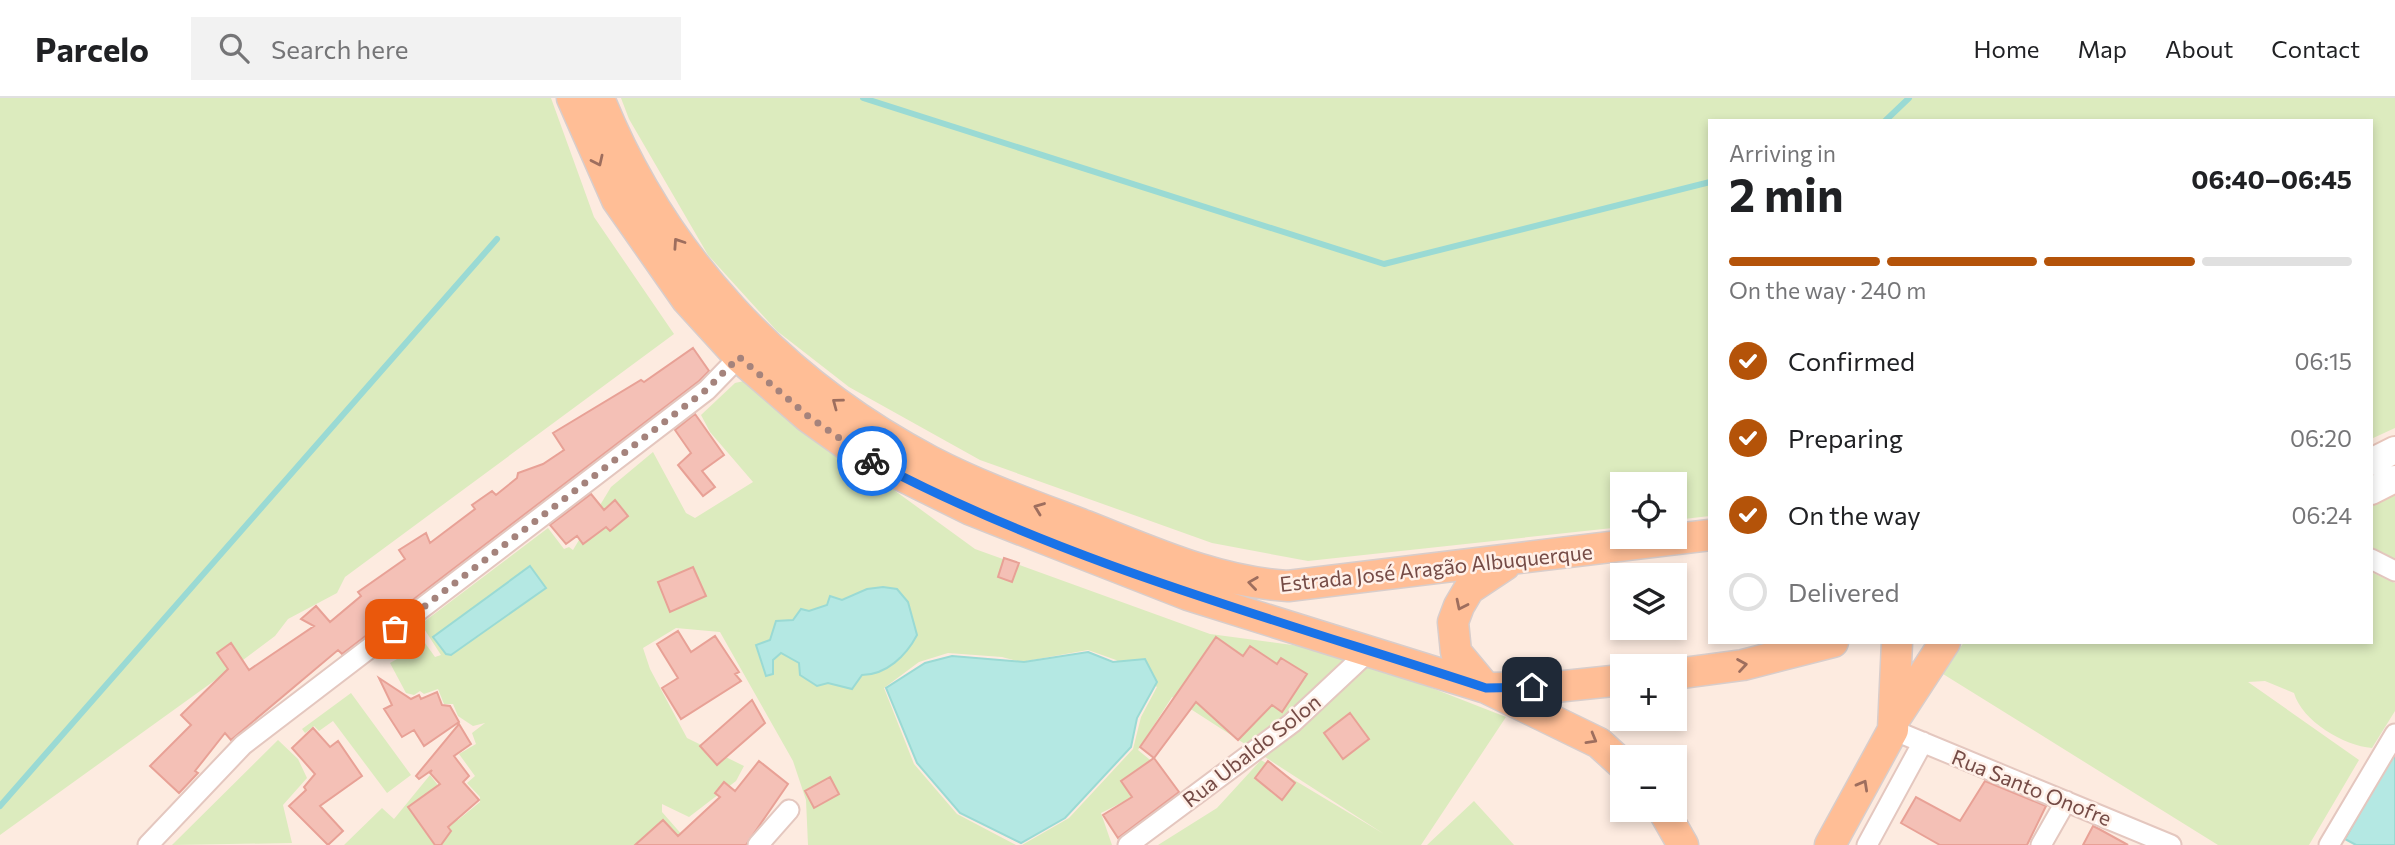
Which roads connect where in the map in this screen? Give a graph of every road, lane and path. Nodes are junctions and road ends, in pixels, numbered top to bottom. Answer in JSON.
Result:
{"nodes":[{"id":1,"x":572,"y":98,"type":"edge"},
{"id":2,"x":599,"y":98,"type":"edge"},
{"id":3,"x":739,"y":357,"type":"junction"},
{"id":4,"x":2395,"y":450,"type":"edge"},
{"id":5,"x":2373,"y":461,"type":"edge"},
{"id":6,"x":2395,"y":479,"type":"edge"},
{"id":7,"x":2373,"y":490,"type":"edge"},
{"id":8,"x":1708,"y":535,"type":"edge"},
{"id":9,"x":2373,"y":560,"type":"edge"},
{"id":10,"x":1511,"y":561,"type":"junction"},
{"id":11,"x":2395,"y":571,"type":"edge"},
{"id":12,"x":1826,"y":644,"type":"edge"},
{"id":13,"x":1897,"y":644,"type":"edge"},
{"id":14,"x":1944,"y":644,"type":"edge"},
{"id":15,"x":1370,"y":650,"type":"junction"},
{"id":16,"x":1687,"y":672,"type":"edge"},
{"id":17,"x":1610,"y":681,"type":"edge"},
{"id":18,"x":1486,"y":688,"type":"junction"},
{"id":19,"x":1895,"y":723,"type":"junction"},
{"id":20,"x":2395,"y":734,"type":"edge"},
{"id":21,"x":1923,"y":742,"type":"junction"},
{"id":22,"x":1610,"y":753,"type":"edge"},
{"id":23,"x":2066,"y":801,"type":"junction"},
{"id":24,"x":789,"y":810,"type":"dead end"},
{"id":25,"x":1670,"y":822,"type":"edge"},
{"id":26,"x":148,"y":845,"type":"edge"},
{"id":27,"x":758,"y":845,"type":"edge"},
{"id":28,"x":1128,"y":845,"type":"edge"},
{"id":29,"x":1683,"y":845,"type":"edge"},
{"id":30,"x":1830,"y":845,"type":"edge"},
{"id":31,"x":1867,"y":845,"type":"edge"},
{"id":32,"x":2041,"y":845,"type":"edge"},
{"id":33,"x":2171,"y":845,"type":"edge"},
{"id":34,"x":2329,"y":845,"type":"edge"}],
"edges":[{"from":1,"to":3,"type":"main road","name":"Estrada José Aragão Albuquerque","one_way":true},
{"from":10,"to":2,"type":"main road","name":"Estrada José Aragão Albuquerque","one_way":true},
{"from":3,"to":15,"type":"main road","name":"Estrada José Aragão Albuquerque"},
{"from":3,"to":26,"type":"street"},
{"from":4,"to":5,"type":"main road"},
{"from":6,"to":7,"type":"main road"},
{"from":8,"to":10,"type":"main road","name":"Estrada José Aragão Albuquerque"},
{"from":9,"to":11,"type":"street"},
{"from":10,"to":18,"type":"main road","one_way":true},
{"from":16,"to":12,"type":"main road","one_way":true},
{"from":13,"to":19,"type":"main road"},
{"from":14,"to":19,"type":"main road"},
{"from":15,"to":18,"type":"main road","name":"Estrada José Aragão Albuquerque"},
{"from":15,"to":28,"type":"street","name":"Rua Ubaldo Solon"},
{"from":17,"to":18,"type":"main road","name":"Estrada José Aragão Albuquerque"},
{"from":18,"to":22,"type":"main road","one_way":true},
{"from":19,"to":21,"type":"street","name":"Rua Santo Onofre"},
{"from":30,"to":19,"type":"main road","one_way":true},
{"from":20,"to":34,"type":"street"},
{"from":21,"to":23,"type":"street","name":"Rua Santo Onofre"},
{"from":21,"to":31,"type":"street"},
{"from":23,"to":32,"type":"street"},
{"from":23,"to":33,"type":"street","name":"Rua Santo Onofre"},
{"from":24,"to":27,"type":"street"},
{"from":25,"to":29,"type":"main road"}]}
